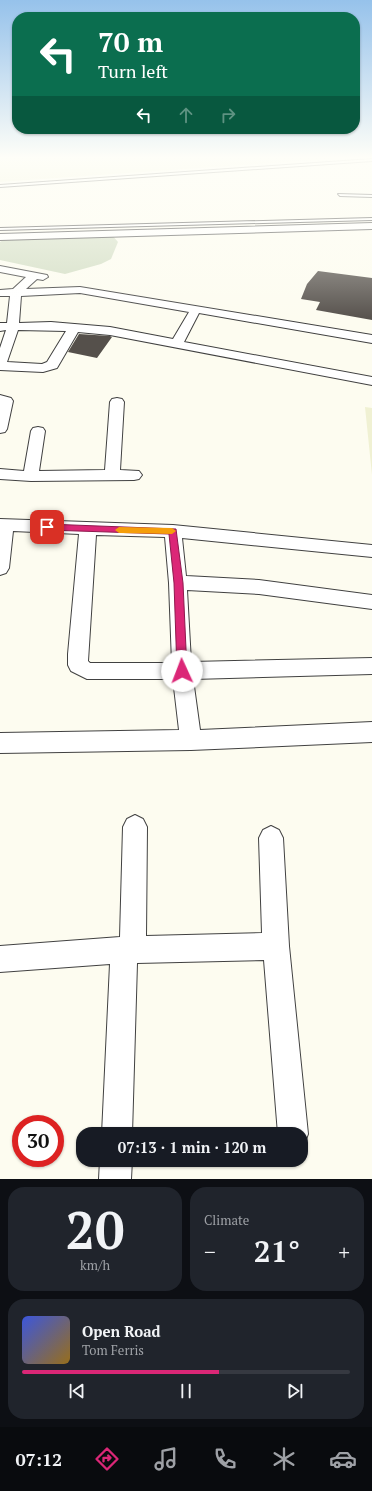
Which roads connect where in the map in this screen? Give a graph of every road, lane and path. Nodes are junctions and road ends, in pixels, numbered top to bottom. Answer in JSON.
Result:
{"nodes":[{"id":1,"x":372,"y":219,"type":"edge"},
{"id":2,"x":372,"y":226,"type":"edge"},
{"id":3,"x":0,"y":229,"type":"edge"},
{"id":4,"x":0,"y":237,"type":"edge"},
{"id":5,"x":0,"y":270,"type":"edge"},
{"id":6,"x":35,"y":275,"type":"junction"},
{"id":7,"x":80,"y":290,"type":"junction"},
{"id":8,"x":16,"y":292,"type":"junction"},
{"id":9,"x":0,"y":293,"type":"edge"},
{"id":10,"x":196,"y":308,"type":"junction"},
{"id":11,"x":6,"y":327,"type":"edge"},
{"id":12,"x":74,"y":328,"type":"junction"},
{"id":13,"x":372,"y":339,"type":"edge"},
{"id":14,"x":177,"y":344,"type":"junction"},
{"id":15,"x":0,"y":365,"type":"edge"},
{"id":16,"x":372,"y":381,"type":"edge"},
{"id":17,"x":0,"y":398,"type":"edge"},
{"id":18,"x":117,"y":402,"type":"dead end"},
{"id":19,"x":0,"y":429,"type":"edge"},
{"id":20,"x":38,"y":431,"type":"dead end"},
{"id":21,"x":0,"y":474,"type":"edge"},
{"id":22,"x":112,"y":475,"type":"junction"},
{"id":23,"x":134,"y":475,"type":"dead end"},
{"id":24,"x":31,"y":476,"type":"junction"},
{"id":25,"x":3,"y":525,"type":"edge"},
{"id":26,"x":88,"y":529,"type":"junction"},
{"id":27,"x":173,"y":531,"type":"junction"},
{"id":28,"x":372,"y":551,"type":"edge"},
{"id":29,"x":0,"y":568,"type":"edge"},
{"id":30,"x":178,"y":583,"type":"junction"},
{"id":31,"x":372,"y":602,"type":"edge"},
{"id":32,"x":372,"y":666,"type":"edge"},
{"id":33,"x":182,"y":671,"type":"junction"},
{"id":34,"x":372,"y":732,"type":"edge"},
{"id":35,"x":191,"y":740,"type":"junction"},
{"id":36,"x":0,"y":743,"type":"edge"},
{"id":37,"x":135,"y":827,"type":"dead end"},
{"id":38,"x":271,"y":838,"type":"dead end"},
{"id":39,"x":276,"y":946,"type":"junction"},
{"id":40,"x":129,"y":949,"type":"junction"},
{"id":41,"x":0,"y":959,"type":"edge"},
{"id":42,"x":117,"y":1127,"type":"edge"},
{"id":43,"x":292,"y":1127,"type":"edge"},
{"id":44,"x":116,"y":1167,"type":"edge"},
{"id":45,"x":115,"y":1179,"type":"edge"}],
"edges":[{"from":1,"to":3,"type":"lane"},
{"from":2,"to":4,"type":"street"},
{"from":5,"to":6,"type":"street"},
{"from":6,"to":7,"type":"street"},
{"from":6,"to":8,"type":"street"},
{"from":7,"to":8,"type":"street"},
{"from":7,"to":10,"type":"street"},
{"from":8,"to":9,"type":"street"},
{"from":8,"to":11,"type":"street"},
{"from":10,"to":13,"type":"street"},
{"from":10,"to":14,"type":"street"},
{"from":11,"to":12,"type":"street"},
{"from":11,"to":15,"type":"street"},
{"from":12,"to":14,"type":"street"},
{"from":12,"to":15,"type":"street"},
{"from":14,"to":16,"type":"street"},
{"from":17,"to":19,"type":"street"},
{"from":18,"to":22,"type":"street"},
{"from":20,"to":24,"type":"street"},
{"from":21,"to":24,"type":"street"},
{"from":22,"to":23,"type":"street"},
{"from":22,"to":24,"type":"street"},
{"from":25,"to":26,"type":"street"},
{"from":25,"to":29,"type":"street"},
{"from":26,"to":27,"type":"street"},
{"from":26,"to":33,"type":"street"},
{"from":27,"to":28,"type":"street"},
{"from":27,"to":30,"type":"street"},
{"from":30,"to":31,"type":"street"},
{"from":30,"to":33,"type":"street"},
{"from":32,"to":33,"type":"street"},
{"from":33,"to":35,"type":"street"},
{"from":34,"to":35,"type":"street"},
{"from":35,"to":36,"type":"street"},
{"from":37,"to":40,"type":"street"},
{"from":38,"to":39,"type":"street"},
{"from":39,"to":40,"type":"street"},
{"from":39,"to":43,"type":"street"},
{"from":40,"to":41,"type":"street"},
{"from":40,"to":42,"type":"street"},
{"from":44,"to":45,"type":"street"}]}
